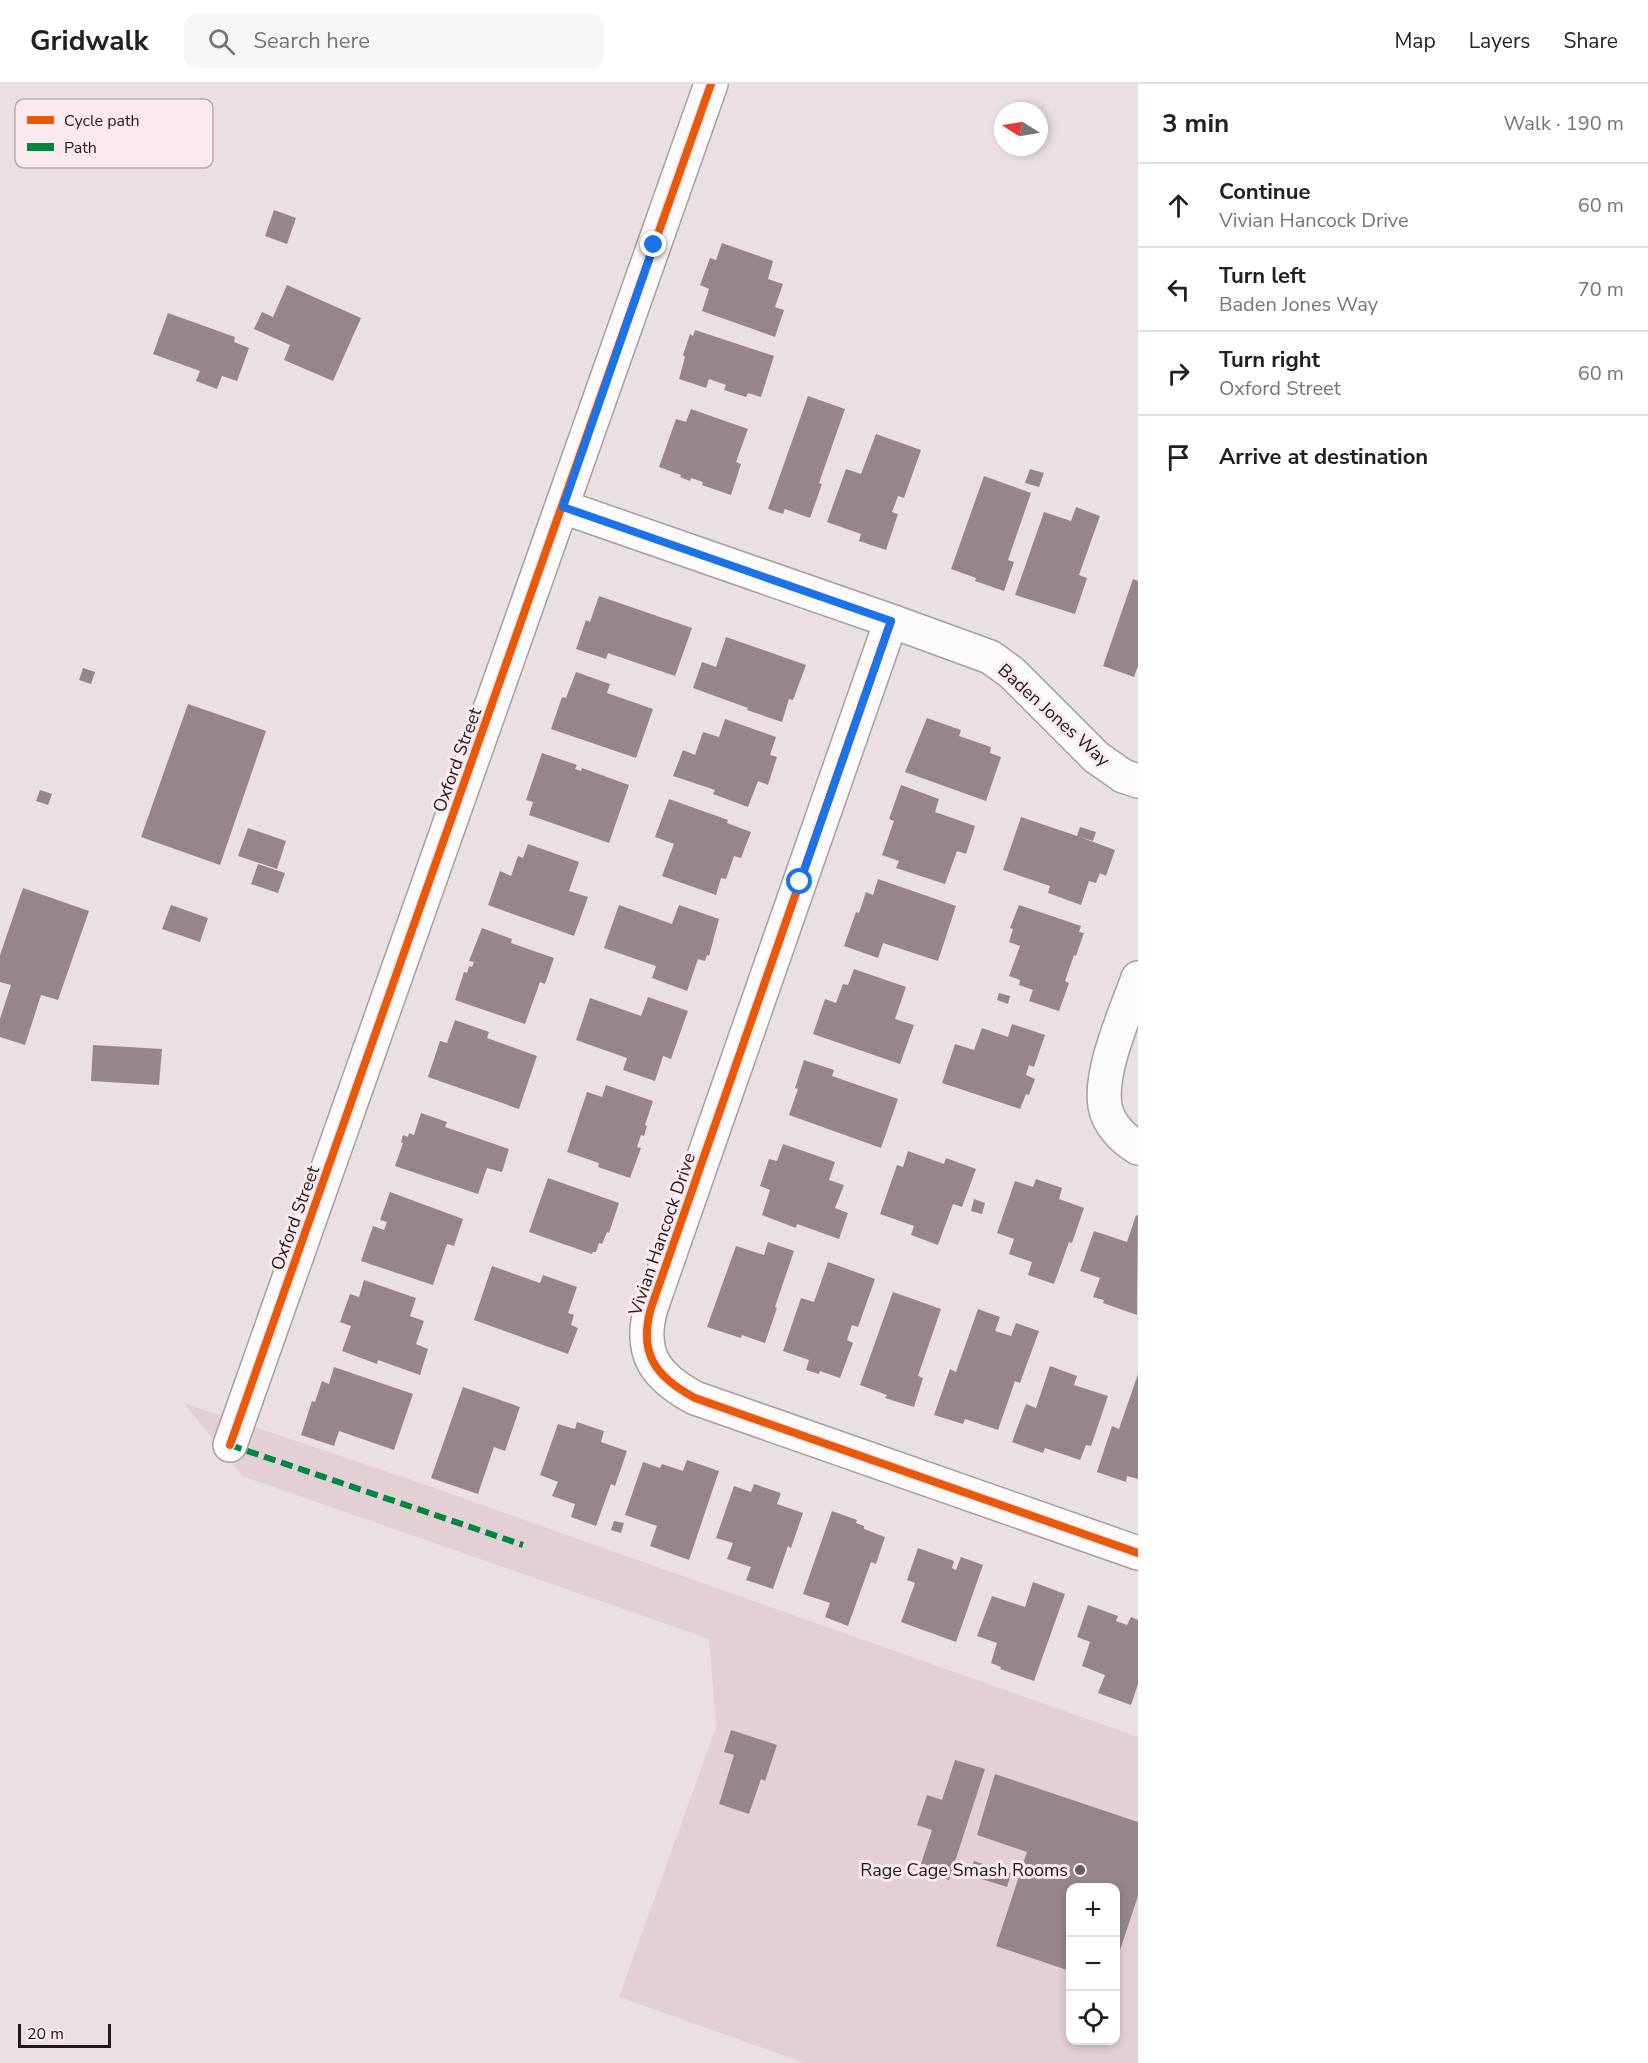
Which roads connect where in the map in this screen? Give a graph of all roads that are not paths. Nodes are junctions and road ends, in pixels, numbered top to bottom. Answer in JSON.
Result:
{"nodes":[{"id":1,"x":711,"y":84,"type":"edge"},
{"id":2,"x":563,"y":507,"type":"junction"},
{"id":3,"x":891,"y":621,"type":"junction"},
{"id":4,"x":1138,"y":782,"type":"edge"},
{"id":5,"x":1138,"y":978,"type":"edge"},
{"id":6,"x":1138,"y":1148,"type":"edge"},
{"id":7,"x":230,"y":1445,"type":"dead end"},
{"id":8,"x":1138,"y":1553,"type":"edge"}],
"edges":[{"from":1,"to":2,"type":"street","name":"Oxford Street"},
{"from":2,"to":3,"type":"street","name":"Baden Jones Way"},
{"from":2,"to":7,"type":"street","name":"Oxford Street"},
{"from":3,"to":4,"type":"street","name":"Baden Jones Way"},
{"from":3,"to":8,"type":"street","name":"Vivian Hancock Drive"},
{"from":5,"to":6,"type":"street"}]}
